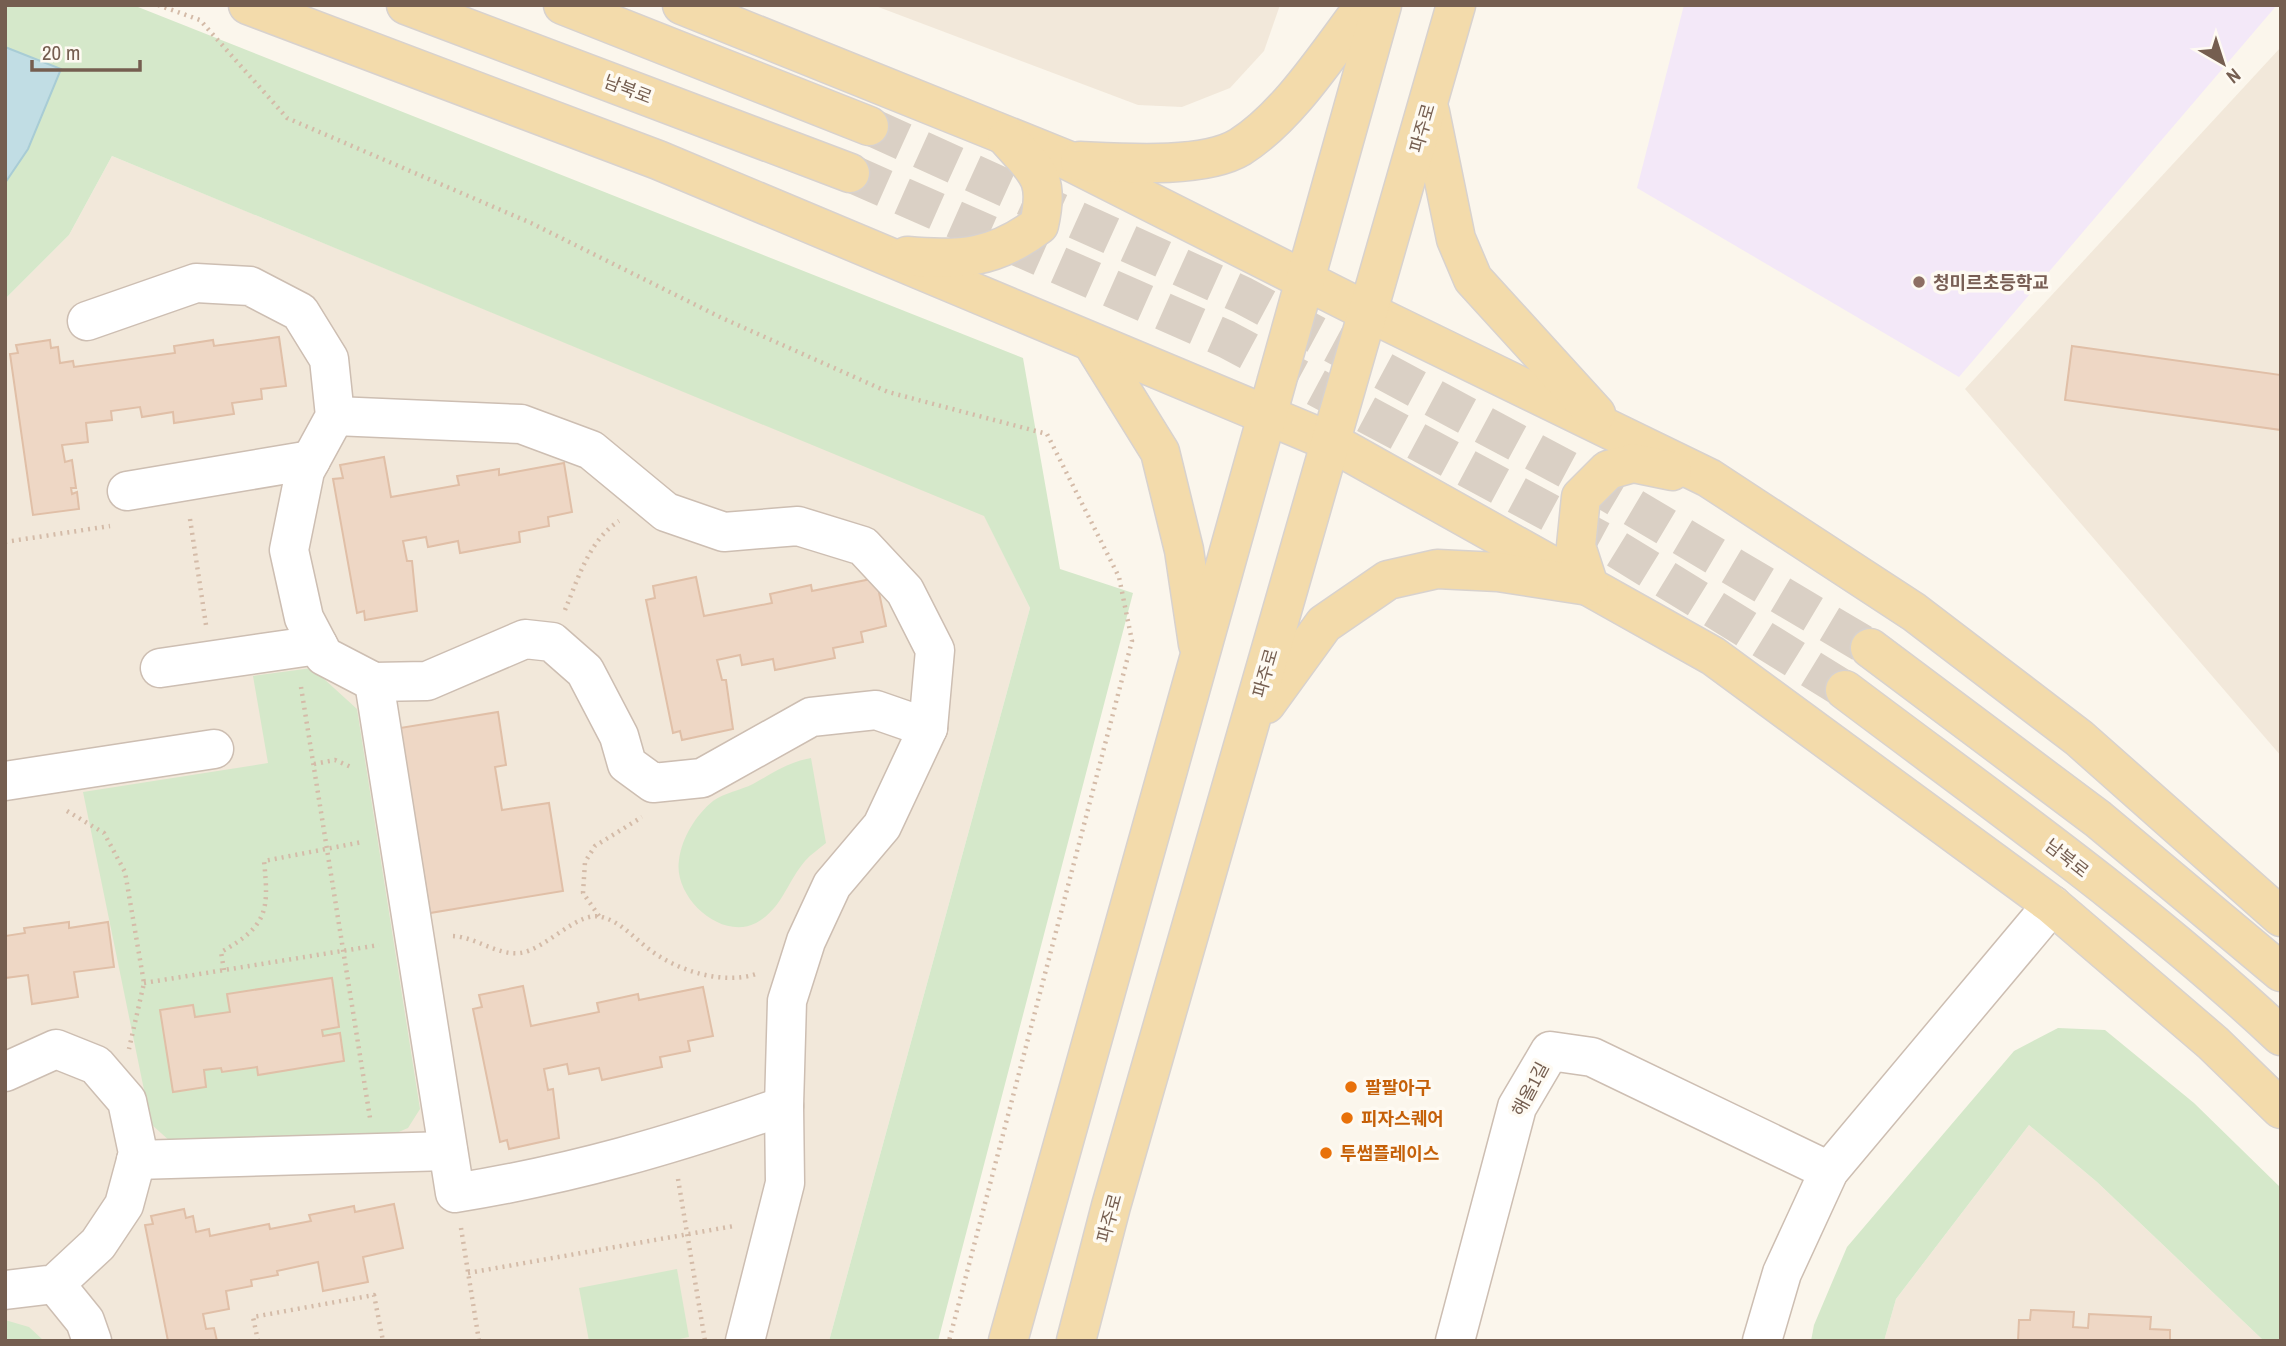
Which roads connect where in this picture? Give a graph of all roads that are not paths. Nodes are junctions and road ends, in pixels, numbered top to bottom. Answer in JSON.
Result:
{"nodes":[{"id":1,"x":248,"y":5,"type":"edge"},
{"id":2,"x":406,"y":5,"type":"edge"},
{"id":3,"x":563,"y":5,"type":"edge"},
{"id":4,"x":682,"y":5,"type":"edge"},
{"id":5,"x":1365,"y":5,"type":"edge"},
{"id":6,"x":1382,"y":5,"type":"edge"},
{"id":7,"x":1456,"y":5,"type":"edge"},
{"id":8,"x":1429,"y":105,"type":"junction"},
{"id":9,"x":869,"y":126,"type":"tunnel mouth"},
{"id":10,"x":1001,"y":132,"type":"junction"},
{"id":11,"x":1066,"y":160,"type":"junction"},
{"id":12,"x":850,"y":173,"type":"tunnel mouth"},
{"id":13,"x":877,"y":253,"type":"junction"},
{"id":14,"x":1306,"y":278,"type":"junction"},
{"id":15,"x":1370,"y":313,"type":"junction"},
{"id":16,"x":87,"y":321,"type":"dead end"},
{"id":17,"x":1093,"y":344,"type":"junction"},
{"id":18,"x":335,"y":416,"type":"junction"},
{"id":19,"x":1267,"y":417,"type":"junction"},
{"id":20,"x":1615,"y":433,"type":"junction"},
{"id":21,"x":1331,"y":442,"type":"junction"},
{"id":22,"x":311,"y":460,"type":"junction"},
{"id":23,"x":1709,"y":478,"type":"junction"},
{"id":24,"x":127,"y":491,"type":"road end"},
{"id":25,"x":1589,"y":586,"type":"junction"},
{"id":26,"x":307,"y":646,"type":"junction"},
{"id":27,"x":1870,"y":649,"type":"tunnel mouth"},
{"id":28,"x":1200,"y":655,"type":"junction"},
{"id":29,"x":160,"y":668,"type":"dead end"},
{"id":30,"x":374,"y":682,"type":"junction"},
{"id":31,"x":1845,"y":690,"type":"tunnel mouth"},
{"id":32,"x":1249,"y":727,"type":"junction"},
{"id":33,"x":928,"y":728,"type":"junction"},
{"id":34,"x":214,"y":749,"type":"dead end"},
{"id":35,"x":5,"y":781,"type":"edge"},
{"id":36,"x":2052,"y":905,"type":"junction"},
{"id":37,"x":2281,"y":917,"type":"edge"},
{"id":38,"x":2281,"y":972,"type":"edge"},
{"id":39,"x":2281,"y":1036,"type":"edge"},
{"id":40,"x":5,"y":1072,"type":"edge"},
{"id":41,"x":784,"y":1105,"type":"junction"},
{"id":42,"x":2281,"y":1109,"type":"edge"},
{"id":43,"x":449,"y":1151,"type":"junction"},
{"id":44,"x":136,"y":1160,"type":"junction"},
{"id":45,"x":1829,"y":1171,"type":"junction"},
{"id":46,"x":55,"y":1284,"type":"junction"},
{"id":47,"x":5,"y":1290,"type":"edge"},
{"id":48,"x":92,"y":1341,"type":"edge"},
{"id":49,"x":745,"y":1341,"type":"edge"},
{"id":50,"x":1008,"y":1341,"type":"edge"},
{"id":51,"x":1076,"y":1341,"type":"edge"},
{"id":52,"x":1455,"y":1341,"type":"edge"},
{"id":53,"x":1762,"y":1341,"type":"edge"}],
"edges":[{"from":1,"to":13,"type":"main road"},
{"from":2,"to":12,"type":"main road","name":"남북로"},
{"from":3,"to":9,"type":"main road"},
{"from":4,"to":10,"type":"main road"},
{"from":5,"to":11,"type":"main road"},
{"from":6,"to":14,"type":"main road"},
{"from":7,"to":8,"type":"main road","name":"파주로"},
{"from":8,"to":15,"type":"main road","name":"파주로"},
{"from":8,"to":20,"type":"main road"},
{"from":10,"to":11,"type":"main road"},
{"from":10,"to":13,"type":"main road"},
{"from":11,"to":14,"type":"main road"},
{"from":13,"to":17,"type":"main road"},
{"from":14,"to":15,"type":"main road"},
{"from":14,"to":19,"type":"main road"},
{"from":15,"to":20,"type":"main road"},
{"from":15,"to":21,"type":"main road","name":"파주로"},
{"from":16,"to":18,"type":"street"},
{"from":17,"to":19,"type":"main road"},
{"from":17,"to":28,"type":"main road"},
{"from":18,"to":22,"type":"street"},
{"from":18,"to":33,"type":"street"},
{"from":19,"to":21,"type":"main road"},
{"from":19,"to":28,"type":"main road"},
{"from":20,"to":23,"type":"main road"},
{"from":21,"to":25,"type":"main road"},
{"from":21,"to":32,"type":"main road","name":"파주로"},
{"from":22,"to":24,"type":"street"},
{"from":22,"to":26,"type":"street"},
{"from":23,"to":25,"type":"main road"},
{"from":23,"to":37,"type":"main road"},
{"from":25,"to":32,"type":"main road"},
{"from":25,"to":36,"type":"main road"},
{"from":26,"to":29,"type":"street"},
{"from":26,"to":30,"type":"street"},
{"from":27,"to":38,"type":"main road"},
{"from":28,"to":50,"type":"main road"},
{"from":30,"to":33,"type":"street"},
{"from":30,"to":43,"type":"street"},
{"from":31,"to":39,"type":"main road","name":"남북로"},
{"from":32,"to":51,"type":"main road","name":"파주로"},
{"from":33,"to":41,"type":"street"},
{"from":34,"to":35,"type":"street"},
{"from":36,"to":42,"type":"main road"},
{"from":36,"to":45,"type":"street"},
{"from":40,"to":44,"type":"street"},
{"from":41,"to":43,"type":"street"},
{"from":41,"to":49,"type":"street"},
{"from":43,"to":44,"type":"street"},
{"from":44,"to":46,"type":"street"},
{"from":45,"to":52,"type":"street","name":"해올1길"},
{"from":45,"to":53,"type":"street"},
{"from":46,"to":47,"type":"street"},
{"from":46,"to":48,"type":"street"}]}
